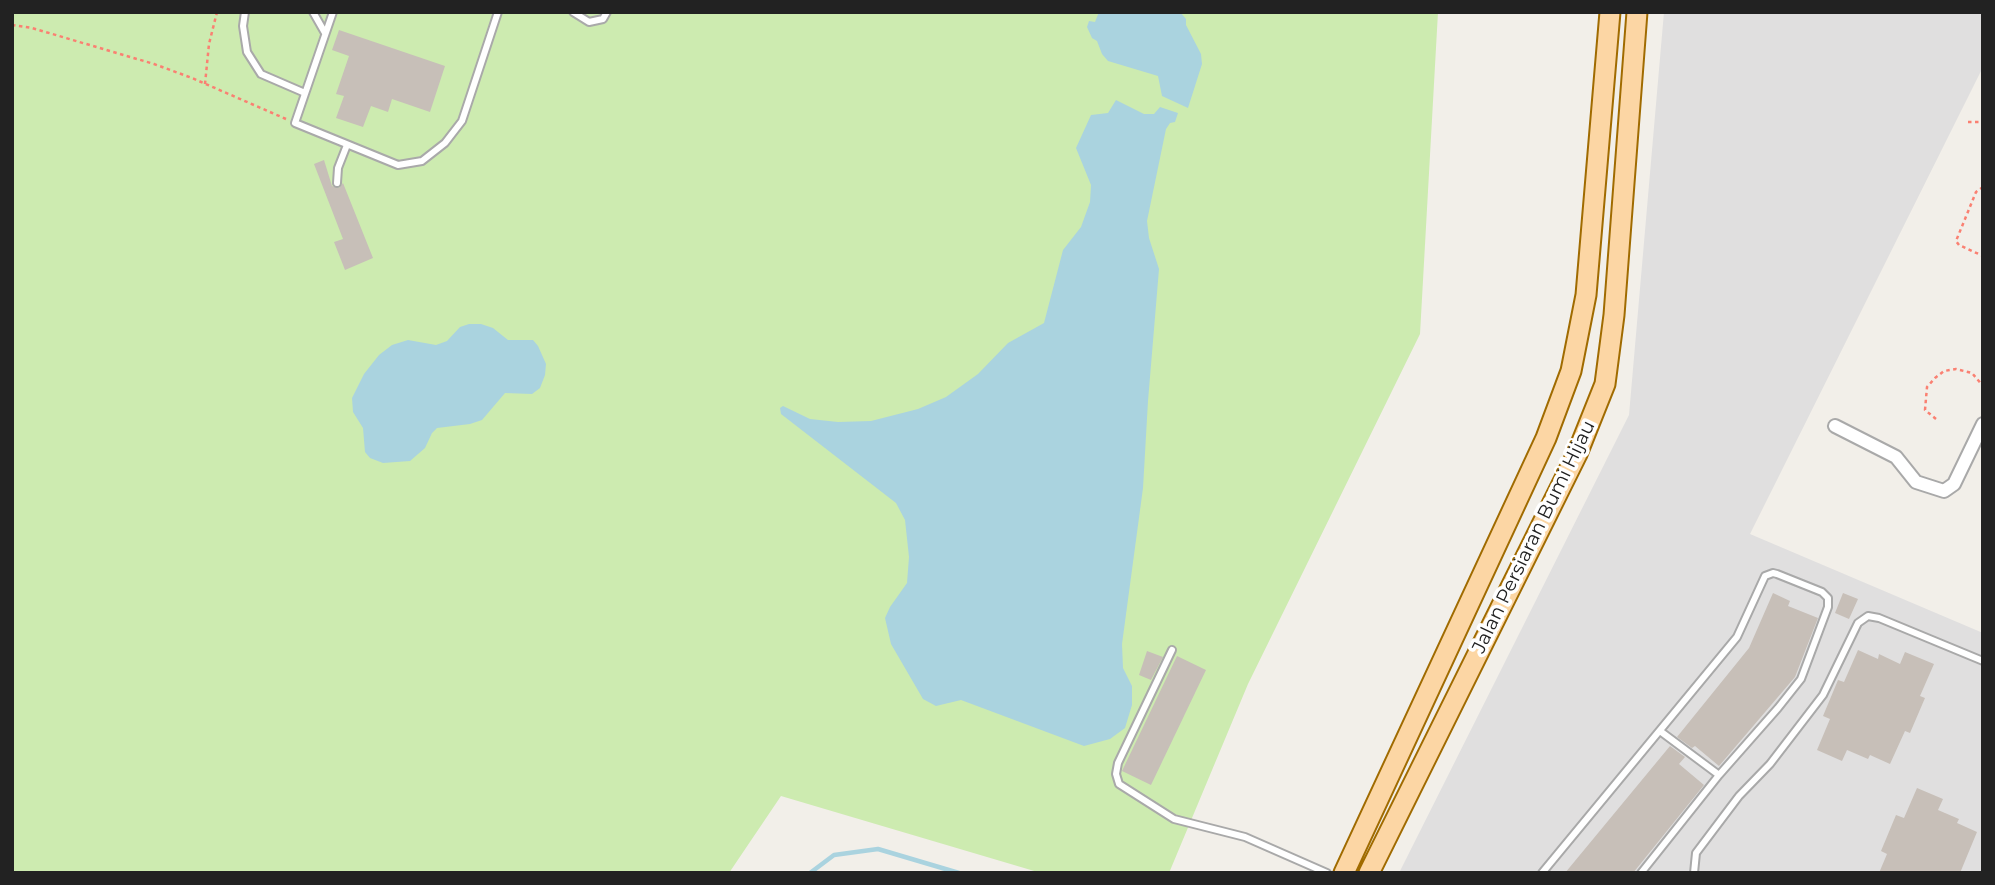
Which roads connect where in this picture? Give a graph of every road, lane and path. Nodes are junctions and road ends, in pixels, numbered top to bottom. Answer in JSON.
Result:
{"nodes":[{"id":1,"x":218,"y":12,"type":"edge"},
{"id":2,"x":245,"y":12,"type":"edge"},
{"id":3,"x":313,"y":12,"type":"edge"},
{"id":4,"x":333,"y":12,"type":"edge"},
{"id":5,"x":498,"y":12,"type":"edge"},
{"id":6,"x":607,"y":12,"type":"edge"},
{"id":7,"x":1609,"y":12,"type":"edge"},
{"id":8,"x":1637,"y":12,"type":"edge"},
{"id":9,"x":576,"y":13,"type":"edge"},
{"id":10,"x":12,"y":25,"type":"edge"},
{"id":11,"x":325,"y":33,"type":"junction"},
{"id":12,"x":205,"y":83,"type":"junction"},
{"id":13,"x":305,"y":93,"type":"junction"},
{"id":14,"x":1968,"y":122,"type":"dead end"},
{"id":15,"x":1983,"y":122,"type":"edge"},
{"id":16,"x":295,"y":123,"type":"junction"},
{"id":17,"x":347,"y":145,"type":"junction"},
{"id":18,"x":337,"y":183,"type":"dead end"},
{"id":19,"x":1983,"y":187,"type":"edge"},
{"id":20,"x":1983,"y":256,"type":"edge"},
{"id":21,"x":1983,"y":386,"type":"edge"},
{"id":22,"x":1936,"y":419,"type":"dead end"},
{"id":23,"x":1983,"y":424,"type":"edge"},
{"id":24,"x":1835,"y":426,"type":"dead end"},
{"id":25,"x":1172,"y":650,"type":"dead end"},
{"id":26,"x":1983,"y":661,"type":"edge"},
{"id":27,"x":1660,"y":731,"type":"junction"},
{"id":28,"x":1719,"y":775,"type":"junction"},
{"id":29,"x":1327,"y":873,"type":"edge"},
{"id":30,"x":1344,"y":873,"type":"edge"},
{"id":31,"x":1369,"y":873,"type":"edge"},
{"id":32,"x":1542,"y":873,"type":"edge"},
{"id":33,"x":1641,"y":873,"type":"edge"},
{"id":34,"x":1695,"y":873,"type":"edge"}],
"edges":[{"from":1,"to":12,"type":"path"},
{"from":2,"to":13,"type":"lane"},
{"from":3,"to":11,"type":"lane"},
{"from":4,"to":11,"type":"lane"},
{"from":5,"to":17,"type":"lane"},
{"from":6,"to":9,"type":"lane"},
{"from":7,"to":30,"type":"main road","name":"Jalan Persiaran Bumi Hijau"},
{"from":8,"to":31,"type":"main road","name":"Jalan Persiaran Bumi Hijau"},
{"from":10,"to":12,"type":"path"},
{"from":11,"to":13,"type":"lane"},
{"from":12,"to":16,"type":"path"},
{"from":13,"to":16,"type":"lane"},
{"from":14,"to":15,"type":"path"},
{"from":16,"to":17,"type":"lane"},
{"from":17,"to":18,"type":"lane"},
{"from":19,"to":20,"type":"path"},
{"from":21,"to":22,"type":"path"},
{"from":23,"to":24,"type":"street"},
{"from":25,"to":29,"type":"lane"},
{"from":26,"to":34,"type":"lane"},
{"from":27,"to":28,"type":"lane"},
{"from":27,"to":28,"type":"lane"},
{"from":27,"to":32,"type":"lane"},
{"from":28,"to":33,"type":"lane"}]}
